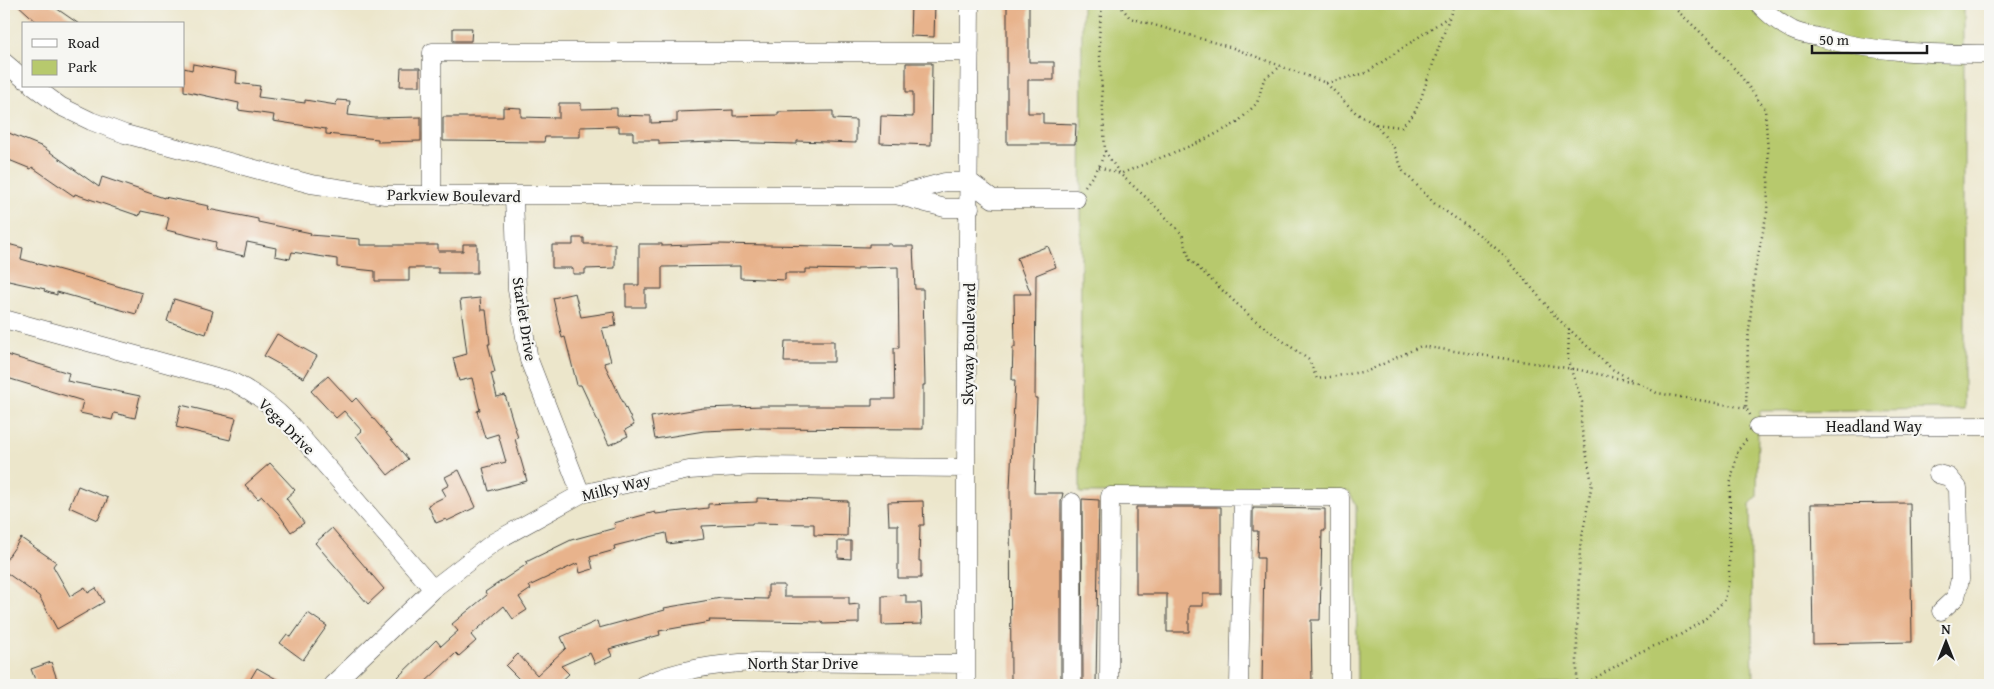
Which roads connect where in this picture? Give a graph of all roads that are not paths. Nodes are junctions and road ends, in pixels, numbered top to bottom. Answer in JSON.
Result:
{"nodes":[{"id":1,"x":970,"y":4,"type":"edge"},
{"id":2,"x":1758,"y":4,"type":"edge"},
{"id":3,"x":970,"y":52,"type":"junction"},
{"id":4,"x":1990,"y":54,"type":"edge"},
{"id":5,"x":4,"y":62,"type":"edge"},
{"id":6,"x":22,"y":77,"type":"edge"},
{"id":7,"x":36,"y":88,"type":"edge"},
{"id":8,"x":970,"y":182,"type":"junction"},
{"id":9,"x":432,"y":195,"type":"junction"},
{"id":10,"x":896,"y":195,"type":"junction"},
{"id":11,"x":514,"y":196,"type":"junction"},
{"id":12,"x":1076,"y":199,"type":"road end"},
{"id":13,"x":970,"y":208,"type":"junction"},
{"id":14,"x":4,"y":318,"type":"edge"},
{"id":15,"x":1990,"y":426,"type":"edge"},
{"id":16,"x":1758,"y":427,"type":"road end"},
{"id":17,"x":966,"y":468,"type":"junction"},
{"id":18,"x":1938,"y":474,"type":"dead end"},
{"id":19,"x":581,"y":494,"type":"junction"},
{"id":20,"x":1243,"y":497,"type":"junction"},
{"id":21,"x":1072,"y":502,"type":"dead end"},
{"id":22,"x":433,"y":589,"type":"junction"},
{"id":23,"x":1941,"y":611,"type":"dead end"},
{"id":24,"x":966,"y":664,"type":"junction"},
{"id":25,"x":332,"y":685,"type":"edge"},
{"id":26,"x":643,"y":685,"type":"edge"},
{"id":27,"x":966,"y":685,"type":"edge"},
{"id":28,"x":1072,"y":685,"type":"edge"},
{"id":29,"x":1109,"y":685,"type":"edge"},
{"id":30,"x":1239,"y":685,"type":"edge"},
{"id":31,"x":1340,"y":685,"type":"edge"}],
"edges":[{"from":1,"to":3,"type":"street","name":"Skyway Boulevard"},
{"from":2,"to":4,"type":"street"},
{"from":3,"to":8,"type":"street","name":"Skyway Boulevard"},
{"from":3,"to":9,"type":"street"},
{"from":5,"to":6,"type":"street"},
{"from":7,"to":9,"type":"street","name":"Parkview Boulevard"},
{"from":8,"to":10,"type":"street","name":"Parkview Boulevard"},
{"from":8,"to":12,"type":"street"},
{"from":8,"to":13,"type":"street","name":"Skyway Boulevard"},
{"from":9,"to":11,"type":"street","name":"Parkview Boulevard"},
{"from":10,"to":11,"type":"street","name":"Parkview Boulevard"},
{"from":10,"to":13,"type":"street","name":"Parkview Boulevard"},
{"from":11,"to":19,"type":"street","name":"Starlet Drive"},
{"from":13,"to":17,"type":"street","name":"Skyway Boulevard"},
{"from":14,"to":22,"type":"street","name":"Vega Drive"},
{"from":15,"to":16,"type":"street","name":"Headland Way"},
{"from":17,"to":19,"type":"street","name":"Milky Way"},
{"from":17,"to":24,"type":"street","name":"Skyway Boulevard"},
{"from":18,"to":23,"type":"street"},
{"from":19,"to":22,"type":"street","name":"Milky Way"},
{"from":20,"to":29,"type":"street"},
{"from":20,"to":30,"type":"street"},
{"from":20,"to":31,"type":"street"},
{"from":21,"to":28,"type":"street"},
{"from":22,"to":25,"type":"street","name":"Milky Way"},
{"from":24,"to":26,"type":"street","name":"North Star Drive"},
{"from":24,"to":27,"type":"street","name":"Skyway Boulevard"}]}
